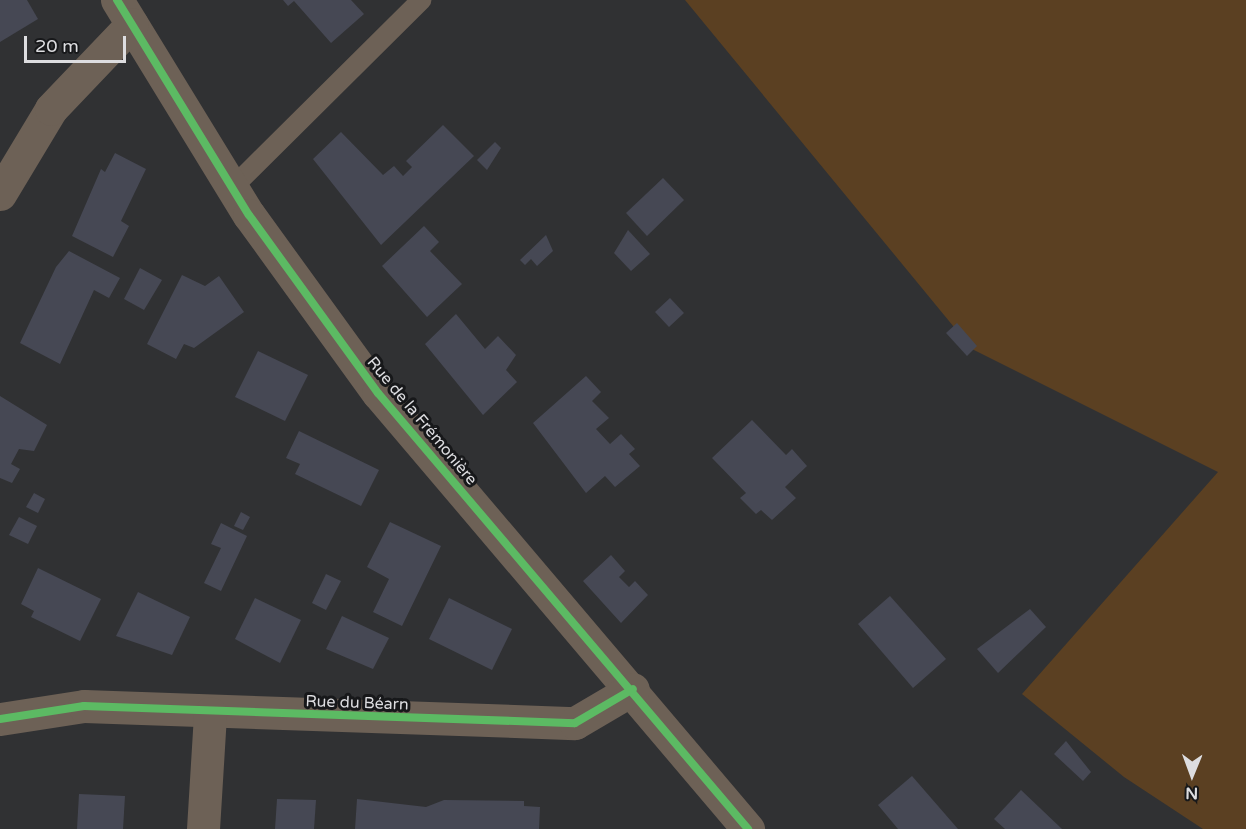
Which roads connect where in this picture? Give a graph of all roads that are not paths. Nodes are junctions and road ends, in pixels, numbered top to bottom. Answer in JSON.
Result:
{"nodes":[{"id":1,"x":421,"y":0,"type":"edge"},
{"id":2,"x":124,"y":12,"type":"edge"},
{"id":3,"x":232,"y":188,"type":"junction"},
{"id":4,"x":0,"y":194,"type":"edge"},
{"id":5,"x":633,"y":689,"type":"junction"},
{"id":6,"x":210,"y":713,"type":"junction"},
{"id":7,"x":0,"y":719,"type":"edge"},
{"id":8,"x":203,"y":829,"type":"edge"},
{"id":9,"x":748,"y":829,"type":"edge"}],
"edges":[{"from":1,"to":3,"type":"lane"},
{"from":2,"to":3,"type":"street","name":"Rue de la Frémonière"},
{"from":2,"to":4,"type":"street"},
{"from":3,"to":5,"type":"street","name":"Rue de la Frémonière"},
{"from":5,"to":6,"type":"street","name":"Rue du Béarn"},
{"from":5,"to":9,"type":"street","name":"Rue de la Frémonière"},
{"from":6,"to":7,"type":"street","name":"Rue du Béarn"},
{"from":6,"to":8,"type":"street"}]}
